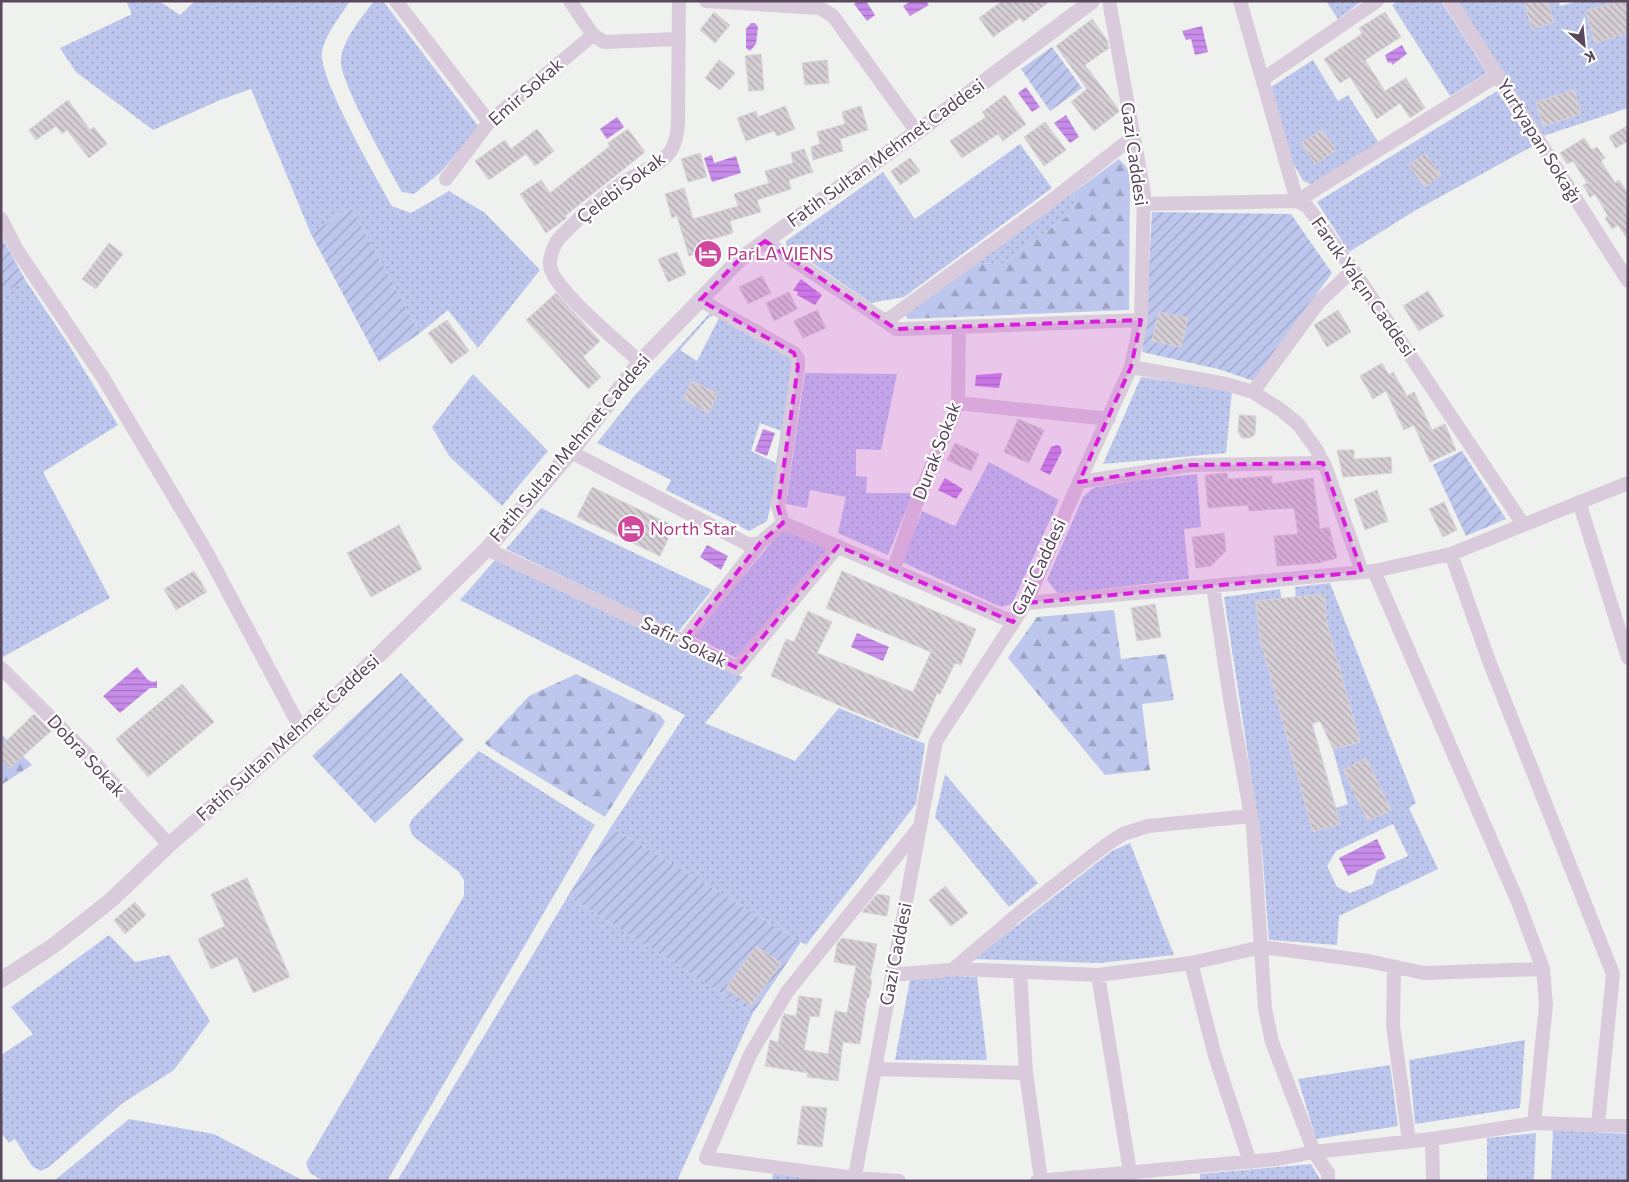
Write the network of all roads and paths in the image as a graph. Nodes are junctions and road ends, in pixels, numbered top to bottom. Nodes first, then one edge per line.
1 (396, 1) edge
2 (570, 1) edge
3 (679, 1) edge
4 (706, 1) edge
5 (1092, 1) edge
6 (1109, 1) edge
7 (1240, 1) edge
8 (1377, 1) edge
9 (1450, 1) edge
10 (592, 35) junction
11 (678, 39) junction
12 (1498, 75) junction
13 (1263, 79) junction
14 (489, 122) junction
15 (917, 132) junction
16 (1133, 137) junction
17 (446, 179) dead end
18 (1297, 202) junction
19 (1144, 204) junction
20 (1, 219) edge
21 (765, 240) junction
22 (1353, 270) junction
23 (1628, 281) edge
24 (700, 300) junction
25 (882, 319) junction
26 (1141, 320) junction
27 (959, 327) junction
28 (640, 362) junction
29 (1131, 367) junction
30 (1253, 392) junction
31 (958, 403) junction
32 (1109, 419) junction
33 (571, 452) junction
34 (1323, 463) junction
35 (1078, 482) junction
36 (1628, 483) edge
37 (1579, 502) junction
38 (783, 523) junction
39 (1523, 524) junction
40 (760, 543) junction
41 (838, 546) junction
42 (487, 548) junction
43 (1451, 554) junction
44 (893, 571) junction
45 (1368, 572) junction
46 (1213, 586) junction
47 (1026, 603) junction
48 (1013, 622) junction
49 (683, 641) junction
50 (1628, 658) edge
51 (1, 668) edge
52 (302, 728) junction
53 (1251, 816) junction
54 (920, 826) junction
55 (168, 846) junction
56 (1262, 947) junction
57 (1190, 964) junction
58 (1394, 967) junction
59 (1543, 969) junction
60 (952, 970) junction
61 (1020, 972) junction
62 (892, 975) junction
63 (1098, 975) junction
64 (1, 980) edge
65 (874, 1070) junction
66 (1026, 1073) junction
67 (1534, 1123) junction
68 (1598, 1124) junction
69 (1628, 1126) edge
70 (1432, 1139) junction
71 (1409, 1141) junction
72 (1314, 1152) junction
73 (1250, 1162) junction
74 (1130, 1172) junction
75 (1190, 1174) edge
76 (855, 1179) edge
77 (1041, 1180) edge
78 (898, 1181) edge
79 (1037, 1181) edge
80 (1328, 1181) edge
81 (1433, 1181) edge

1 - 14 street
2 - 10 street
3 - 11 street, Çelebi Sokak
4 - 15 street
5 - 15 street, Fatih Sultan Mehmet Caddesi
6 - 16 street, Gazi Caddesi
7 - 13 street, Faruk Yalçın Caddesi
8 - 13 street
9 - 12 street, Yurtyapan Sokağı
10 - 11 street
10 - 14 street, Emir Sokak
11 - 28 street, Çelebi Sokak
12 - 18 street
12 - 23 street, Yurtyapan Sokağı
13 - 18 street, Faruk Yalçın Caddesi
14 - 17 street, Emir Sokak
15 - 21 street, Fatih Sultan Mehmet Caddesi
16 - 19 street, Gazi Caddesi
16 - 25 street
18 - 19 street
18 - 22 street, Faruk Yalçın Caddesi
19 - 26 street, Gazi Caddesi
20 - 52 street
21 - 24 street, Fatih Sultan Mehmet Caddesi
21 - 25 street
22 - 30 street
22 - 39 street, Faruk Yalçın Caddesi
24 - 28 street, Fatih Sultan Mehmet Caddesi
24 - 38 street
25 - 27 street
26 - 27 street
26 - 29 street, Gazi Caddesi
27 - 31 street, Durak Sokak
28 - 33 street, Fatih Sultan Mehmet Caddesi
29 - 30 street
29 - 32 street, Gazi Caddesi
30 - 34 street
31 - 32 street
31 - 44 street, Durak Sokak
32 - 35 street, Gazi Caddesi
33 - 40 street
33 - 42 street, Fatih Sultan Mehmet Caddesi
34 - 35 street
34 - 45 street
35 - 47 street, Gazi Caddesi
36 - 37 street
37 - 39 street
37 - 50 street
38 - 40 street
38 - 41 street
39 - 43 street
40 - 49 street
41 - 44 street
41 - 49 street, Safir Sokak
42 - 49 street, Safir Sokak
42 - 52 street, Fatih Sultan Mehmet Caddesi
43 - 45 street
43 - 68 street
44 - 48 street
45 - 46 street
45 - 59 street
46 - 47 street
46 - 53 street
47 - 48 street, Gazi Caddesi
48 - 54 street, Gazi Caddesi
51 - 55 street, Dobra Sokak
52 - 55 street, Fatih Sultan Mehmet Caddesi
53 - 56 street
53 - 60 street
54 - 62 street, Gazi Caddesi
54 - 76 street
55 - 64 street, Fatih Sultan Mehmet Caddesi
56 - 57 street
56 - 58 street
56 - 72 street
57 - 63 street
57 - 73 street
58 - 59 street
58 - 71 street
59 - 67 street
60 - 61 street
60 - 62 street
61 - 63 street
61 - 66 street
62 - 65 street, Gazi Caddesi
63 - 74 street
65 - 66 street
65 - 76 street, Gazi Caddesi
66 - 77 street
67 - 68 street
67 - 70 street
68 - 69 street
70 - 71 street
70 - 81 street
71 - 72 street
72 - 73 street
72 - 80 street
73 - 75 street
74 - 75 street
74 - 77 street
76 - 78 street
77 - 79 street

